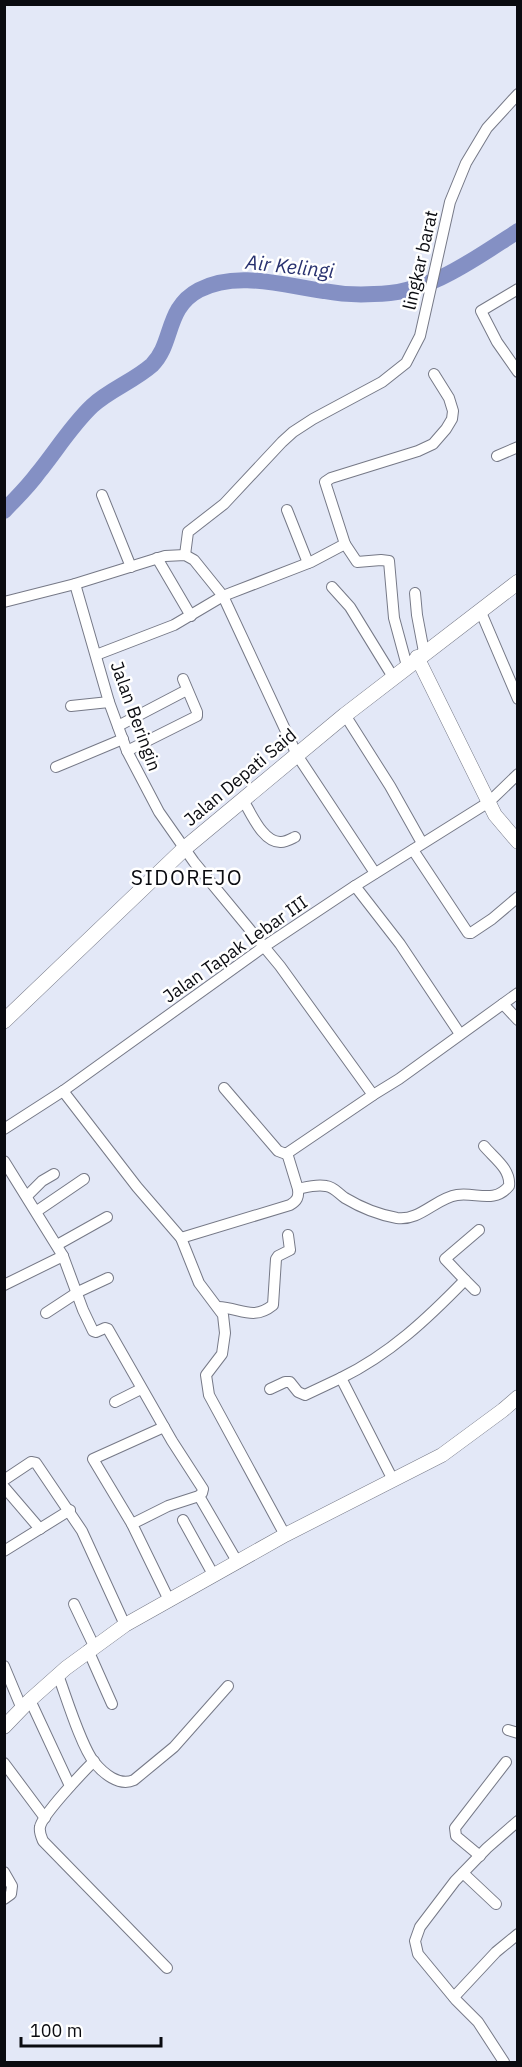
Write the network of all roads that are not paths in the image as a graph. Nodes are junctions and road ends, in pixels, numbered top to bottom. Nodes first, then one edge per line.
1 (518, 94) edge
2 (518, 289) edge
3 (518, 372) edge
4 (434, 374) dead end
5 (518, 447) edge
6 (497, 456) dead end
7 (102, 495) dead end
8 (287, 510) dead end
9 (345, 544) junction
10 (186, 555) junction
11 (158, 558) junction
12 (308, 563) junction
13 (130, 567) junction
14 (518, 582) edge
15 (75, 584) junction
16 (332, 587) dead end
17 (415, 593) dead end
18 (223, 596) junction
19 (4, 602) edge
20 (480, 610) junction
21 (191, 616) junction
22 (96, 655) junction
23 (416, 658) junction
24 (393, 677) junction
25 (183, 679) dead end
26 (183, 692) dead end
27 (518, 699) edge
28 (109, 702) junction
29 (71, 706) dead end
30 (345, 715) junction
31 (118, 726) junction
32 (123, 739) junction
33 (127, 751) junction
34 (297, 755) junction
35 (56, 767) dead end
36 (518, 774) edge
37 (243, 800) junction
38 (489, 802) junction
39 (295, 837) dead end
40 (518, 842) edge
41 (418, 847) junction
42 (185, 849) junction
43 (375, 873) junction
44 (355, 885) junction
45 (518, 897) edge
46 (264, 947) junction
47 (518, 993) edge
48 (502, 1004) junction
49 (518, 1020) edge
50 (4, 1021) edge
51 (460, 1034) junction
52 (224, 1088) dead end
53 (63, 1091) junction
54 (373, 1095) junction
55 (4, 1129) edge
56 (484, 1146) dead end
57 (287, 1153) junction
58 (4, 1161) edge
59 (54, 1174) dead end
60 (84, 1179) dead end
61 (298, 1189) junction
62 (27, 1196) junction
63 (37, 1211) junction
64 (107, 1217) dead end
65 (479, 1230) dead end
66 (288, 1235) dead end
67 (182, 1238) junction
68 (57, 1245) junction
69 (63, 1256) junction
70 (108, 1278) dead end
71 (465, 1280) junction
72 (4, 1286) edge
73 (475, 1290) dead end
74 (78, 1292) junction
75 (218, 1307) junction
76 (46, 1313) dead end
77 (341, 1377) junction
78 (141, 1389) junction
79 (270, 1389) dead end
80 (518, 1397) edge
81 (114, 1402) dead end
82 (164, 1427) junction
83 (4, 1480) edge
84 (393, 1480) junction
85 (4, 1487) edge
86 (199, 1496) junction
87 (70, 1510) junction
88 (183, 1520) dead end
89 (132, 1524) junction
90 (40, 1529) junction
91 (285, 1535) junction
92 (4, 1551) edge
93 (238, 1563) junction
94 (214, 1576) junction
95 (169, 1600) junction
96 (74, 1604) dead end
97 (125, 1625) junction
98 (91, 1648) junction
99 (4, 1666) edge
100 (58, 1675) junction
101 (228, 1686) dead end
102 (112, 1704) dead end
103 (26, 1705) junction
104 (4, 1727) edge
105 (94, 1761) junction
106 (506, 1762) dead end
107 (4, 1763) edge
108 (70, 1786) junction
109 (45, 1818) junction
110 (518, 1821) edge
111 (480, 1856) junction
112 (4, 1872) edge
113 (464, 1873) junction
114 (4, 1899) edge
115 (496, 1904) dead end
116 (518, 1934) edge
117 (167, 1968) dead end
118 (454, 1997) junction
119 (504, 2062) edge

1 - 10 street, lingkar barat
2 - 3 street
4 - 9 street
5 - 6 street
7 - 13 street
8 - 12 street
9 - 12 street
9 - 23 street
10 - 11 street
10 - 18 street
11 - 13 street
11 - 21 street
12 - 18 street
13 - 15 street
14 - 20 main road, Jalan Depati Said
15 - 19 street
15 - 22 street, Jalan Beringin
16 - 24 street
17 - 23 street
18 - 21 street
18 - 34 street
20 - 23 main road, Jalan Depati Said
20 - 27 street
21 - 22 street
22 - 28 street, Jalan Beringin
23 - 24 main road, Jalan Depati Said
23 - 38 street
24 - 30 main road, Jalan Depati Said
25 - 33 street
26 - 31 street
28 - 29 street
28 - 31 street, Jalan Beringin
30 - 34 main road, Jalan Depati Said
30 - 41 street
31 - 32 street, Jalan Beringin
32 - 33 street, Jalan Beringin
32 - 35 street
33 - 42 street, Jalan Beringin
34 - 37 main road, Jalan Depati Said
34 - 43 street
36 - 38 street, Jalan Tapak Lebar III
37 - 39 street
37 - 42 main road, Jalan Depati Said
38 - 40 street
38 - 41 street, Jalan Tapak Lebar III
41 - 43 street, Jalan Tapak Lebar III
41 - 45 street
42 - 46 street, Jalan Beringin
42 - 50 main road, Jalan Depati Said
43 - 44 street, Jalan Tapak Lebar III
44 - 46 street, Jalan Tapak Lebar III
44 - 51 street
46 - 53 street, Jalan Tapak Lebar III
46 - 54 street, Jalan Beringin
47 - 48 street
48 - 49 street
48 - 51 street
51 - 54 street
52 - 57 street
53 - 55 street, Jalan Tapak Lebar III
53 - 67 street
54 - 57 street
56 - 61 street
57 - 61 street
58 - 62 street
59 - 62 street
60 - 63 street
61 - 67 street
62 - 63 street
63 - 68 street
64 - 68 street
65 - 71 street
66 - 75 street
67 - 75 street
68 - 69 street
69 - 72 street
69 - 74 street
70 - 74 street
71 - 73 street
71 - 77 street
74 - 76 street
74 - 78 street
75 - 91 street
77 - 79 street
77 - 84 street
78 - 81 street
78 - 82 street
80 - 84 street
82 - 86 street
82 - 89 street
83 - 87 street
84 - 91 street
85 - 90 street
86 - 89 street
86 - 93 street
87 - 90 street
87 - 97 street
88 - 94 street
89 - 95 street
90 - 92 street
91 - 93 street
93 - 94 street
94 - 95 street
95 - 97 street
96 - 98 street
97 - 98 street
98 - 100 street
98 - 102 street
99 - 103 street
100 - 103 street
100 - 105 street
101 - 105 street
103 - 104 street
103 - 108 street
105 - 108 street
106 - 111 street
107 - 109 street
108 - 109 street
109 - 117 street
110 - 111 street
111 - 113 street
112 - 114 street
113 - 115 street
113 - 118 street
116 - 118 street
118 - 119 street

